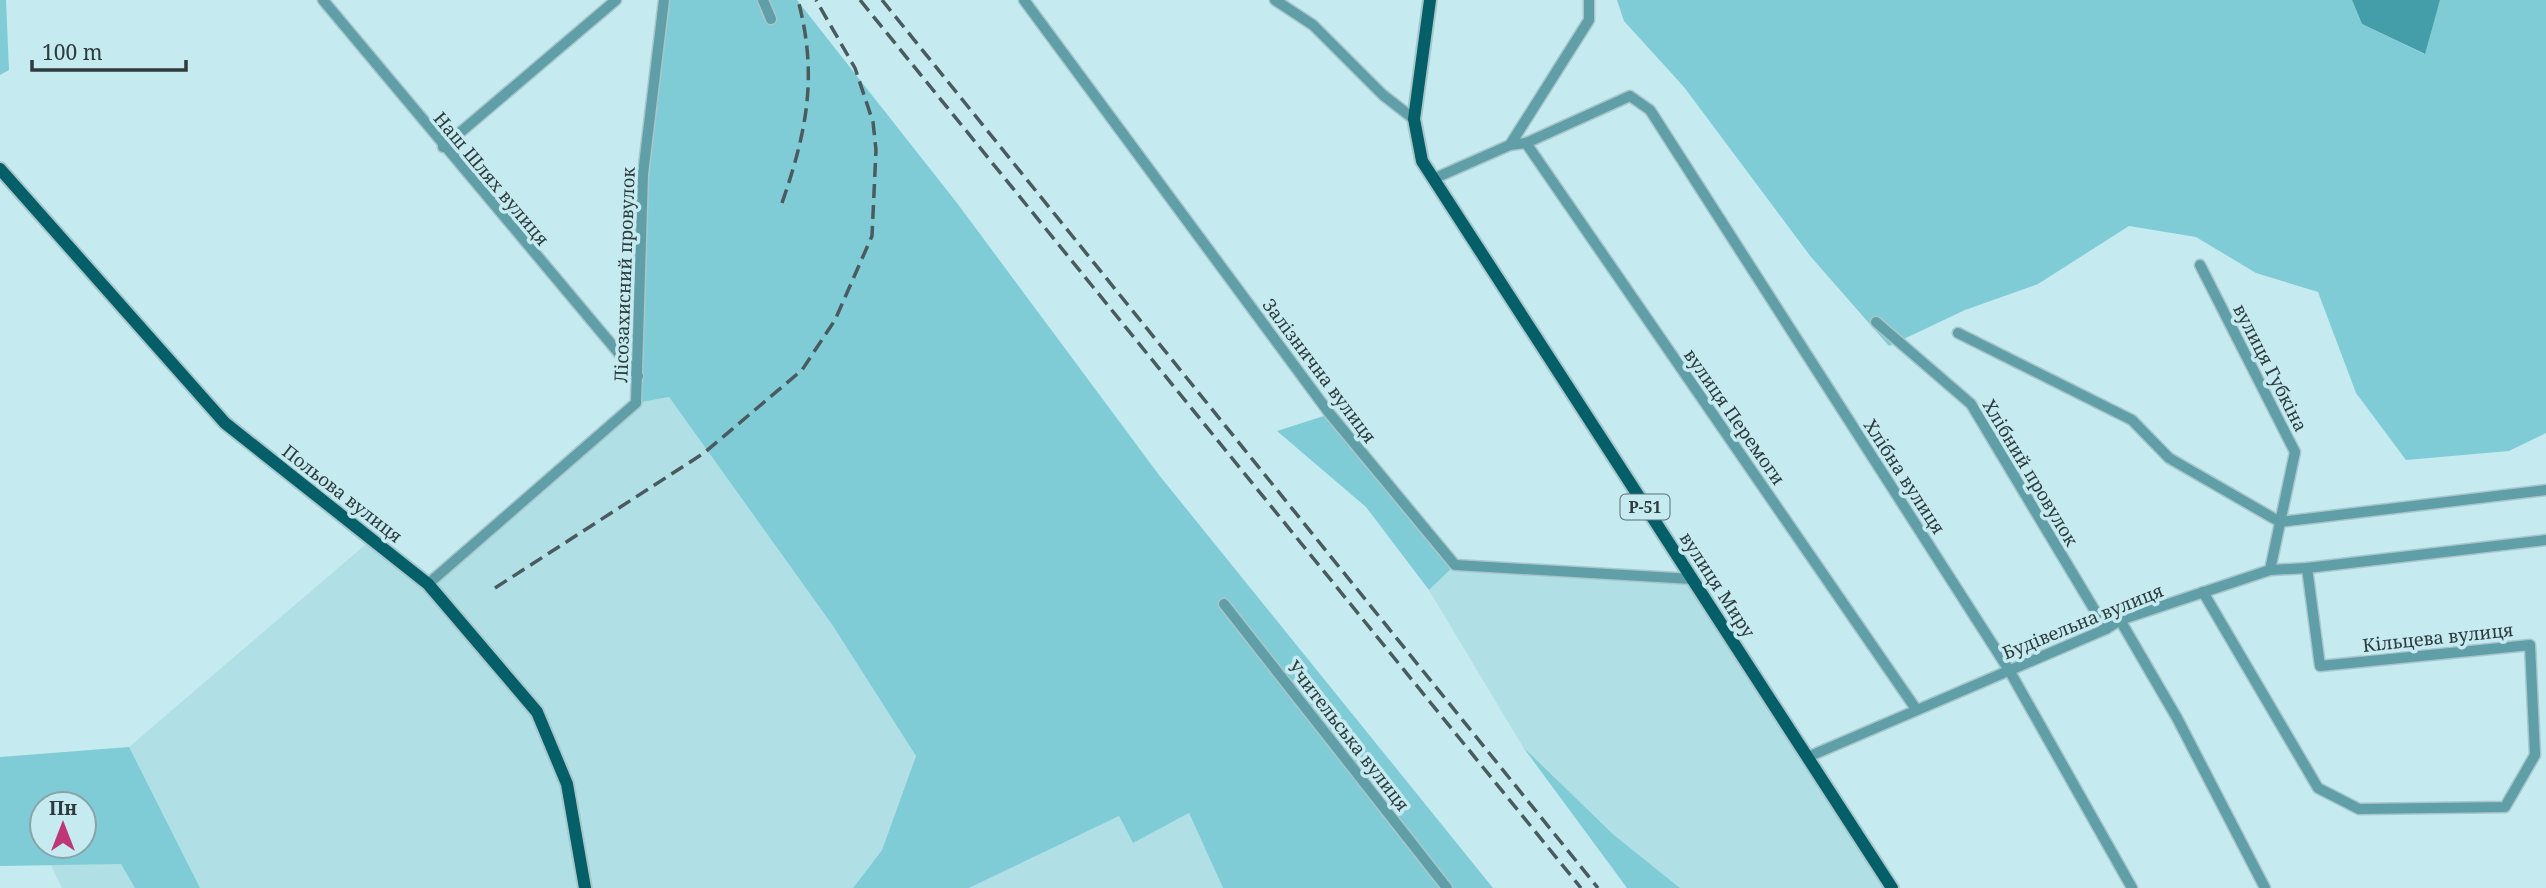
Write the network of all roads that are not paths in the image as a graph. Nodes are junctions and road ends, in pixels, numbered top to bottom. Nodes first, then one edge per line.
1 (323, 0) edge
2 (616, 0) edge
3 (664, 0) edge
4 (763, 0) edge
5 (1024, 0) edge
6 (1275, 0) edge
7 (1430, 0) edge
8 (1589, 0) edge
9 (771, 19) dead end
10 (1414, 119) junction
11 (1526, 143) junction
12 (1510, 145) junction
13 (443, 147) junction
14 (0, 169) edge
15 (1433, 179) junction
16 (2200, 265) dead end
17 (1876, 322) dead end
18 (1958, 333) dead end
19 (638, 376) junction
20 (2546, 490) edge
21 (2280, 522) junction
22 (2546, 540) edge
23 (2307, 568) junction
24 (2270, 570) junction
25 (1692, 579) junction
26 (428, 584) junction
27 (2203, 592) junction
28 (1224, 604) dead end
29 (2120, 620) junction
30 (2106, 629) junction
31 (2009, 670) junction
32 (1916, 709) junction
33 (1810, 756) junction
34 (585, 888) edge
35 (1447, 888) edge
36 (1892, 888) edge
37 (2132, 888) edge
38 (2265, 888) edge

1 - 13 street, Наш Шлях вулиця
2 - 13 street
3 - 19 street, Лісозахисний провулок
4 - 9 street
5 - 25 street, Залізнична вулиця
6 - 10 street
7 - 10 main road, Р-51
8 - 12 street
10 - 15 main road, вулиця Миру / Р-51
11 - 12 street
11 - 31 street, Хлібна вулиця
11 - 32 street, вулиця Перемоги
12 - 15 street
13 - 19 street, Наш Шлях вулиця
14 - 26 main road, Польова вулиця
15 - 25 main road, вулиця Миру / Р-51
16 - 21 street, вулиця Губкіна
17 - 30 street, Хлібний провулок
18 - 21 street
19 - 26 street, Лісозахисний провулок
20 - 21 street
21 - 24 street, вулиця Губкіна
22 - 23 street, Будівельна вулиця
23 - 24 street, Будівельна вулиця
23 - 27 street, Кільцева вулиця
24 - 27 street, Будівельна вулиця
25 - 33 main road, вулиця Миру / Р-51
26 - 34 main road, Польова вулиця
27 - 29 street, Будівельна вулиця
28 - 35 street, Учительська вулиця
29 - 30 street, Будівельна вулиця
29 - 38 street
30 - 31 street, Будівельна вулиця
31 - 32 street, Будівельна вулиця
31 - 37 street, Хлібна вулиця
32 - 33 street, Будівельна вулиця
33 - 36 main road, вулиця Миру / Р-51

